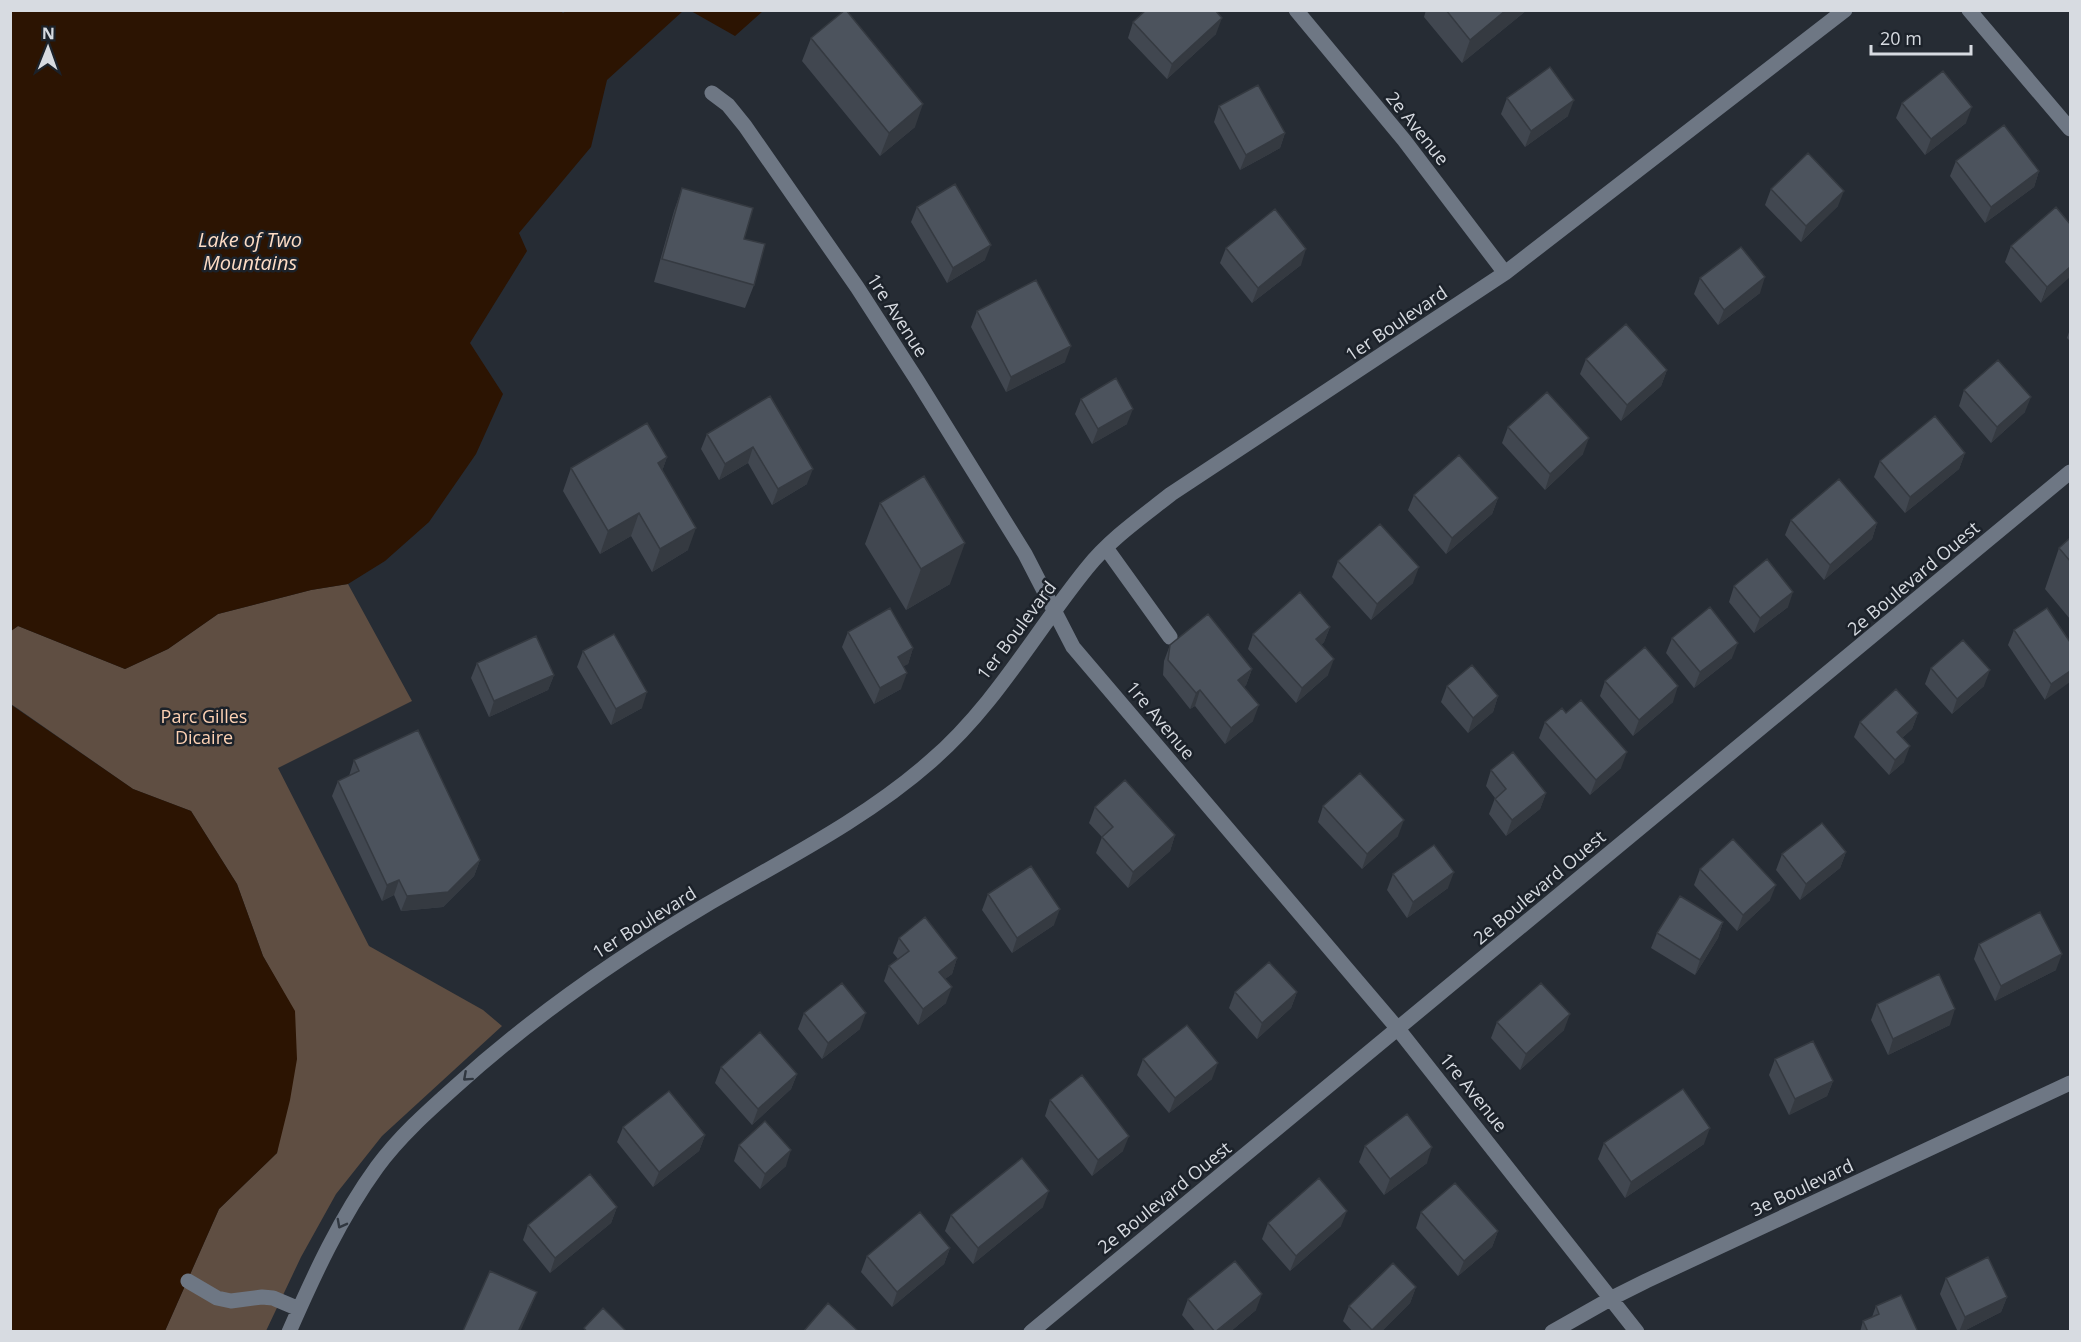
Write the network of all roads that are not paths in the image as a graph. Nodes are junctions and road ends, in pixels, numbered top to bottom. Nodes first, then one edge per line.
1 (1296, 10) edge
2 (1845, 10) edge
3 (1969, 10) edge
4 (712, 93) dead end
5 (2070, 129) edge
6 (1504, 273) junction
7 (2070, 472) edge
8 (1106, 548) junction
9 (1055, 611) junction
10 (1170, 637) dead end
11 (1398, 1029) junction
12 (2070, 1083) edge
13 (188, 1281) dead end
14 (1612, 1298) junction
15 (299, 1309) junction
16 (289, 1332) edge
17 (1031, 1332) edge
18 (1552, 1332) edge
19 (1637, 1332) edge

1 - 6 street, 2e Avenue
2 - 6 street, 1er Boulevard
3 - 5 street
4 - 9 street, 1re Avenue
6 - 8 street, 1er Boulevard
7 - 11 street, 2e Boulevard Ouest
8 - 9 street, 1er Boulevard
8 - 10 street
9 - 11 street, 1re Avenue
9 -> 15 street, 1er Boulevard
11 - 14 street, 1re Avenue
11 - 17 street, 2e Boulevard Ouest
12 - 14 street, 3e Boulevard
13 - 15 street
14 - 18 street, 3e Boulevard
14 - 19 street, 1re Avenue
15 - 16 street, 1er Boulevard

